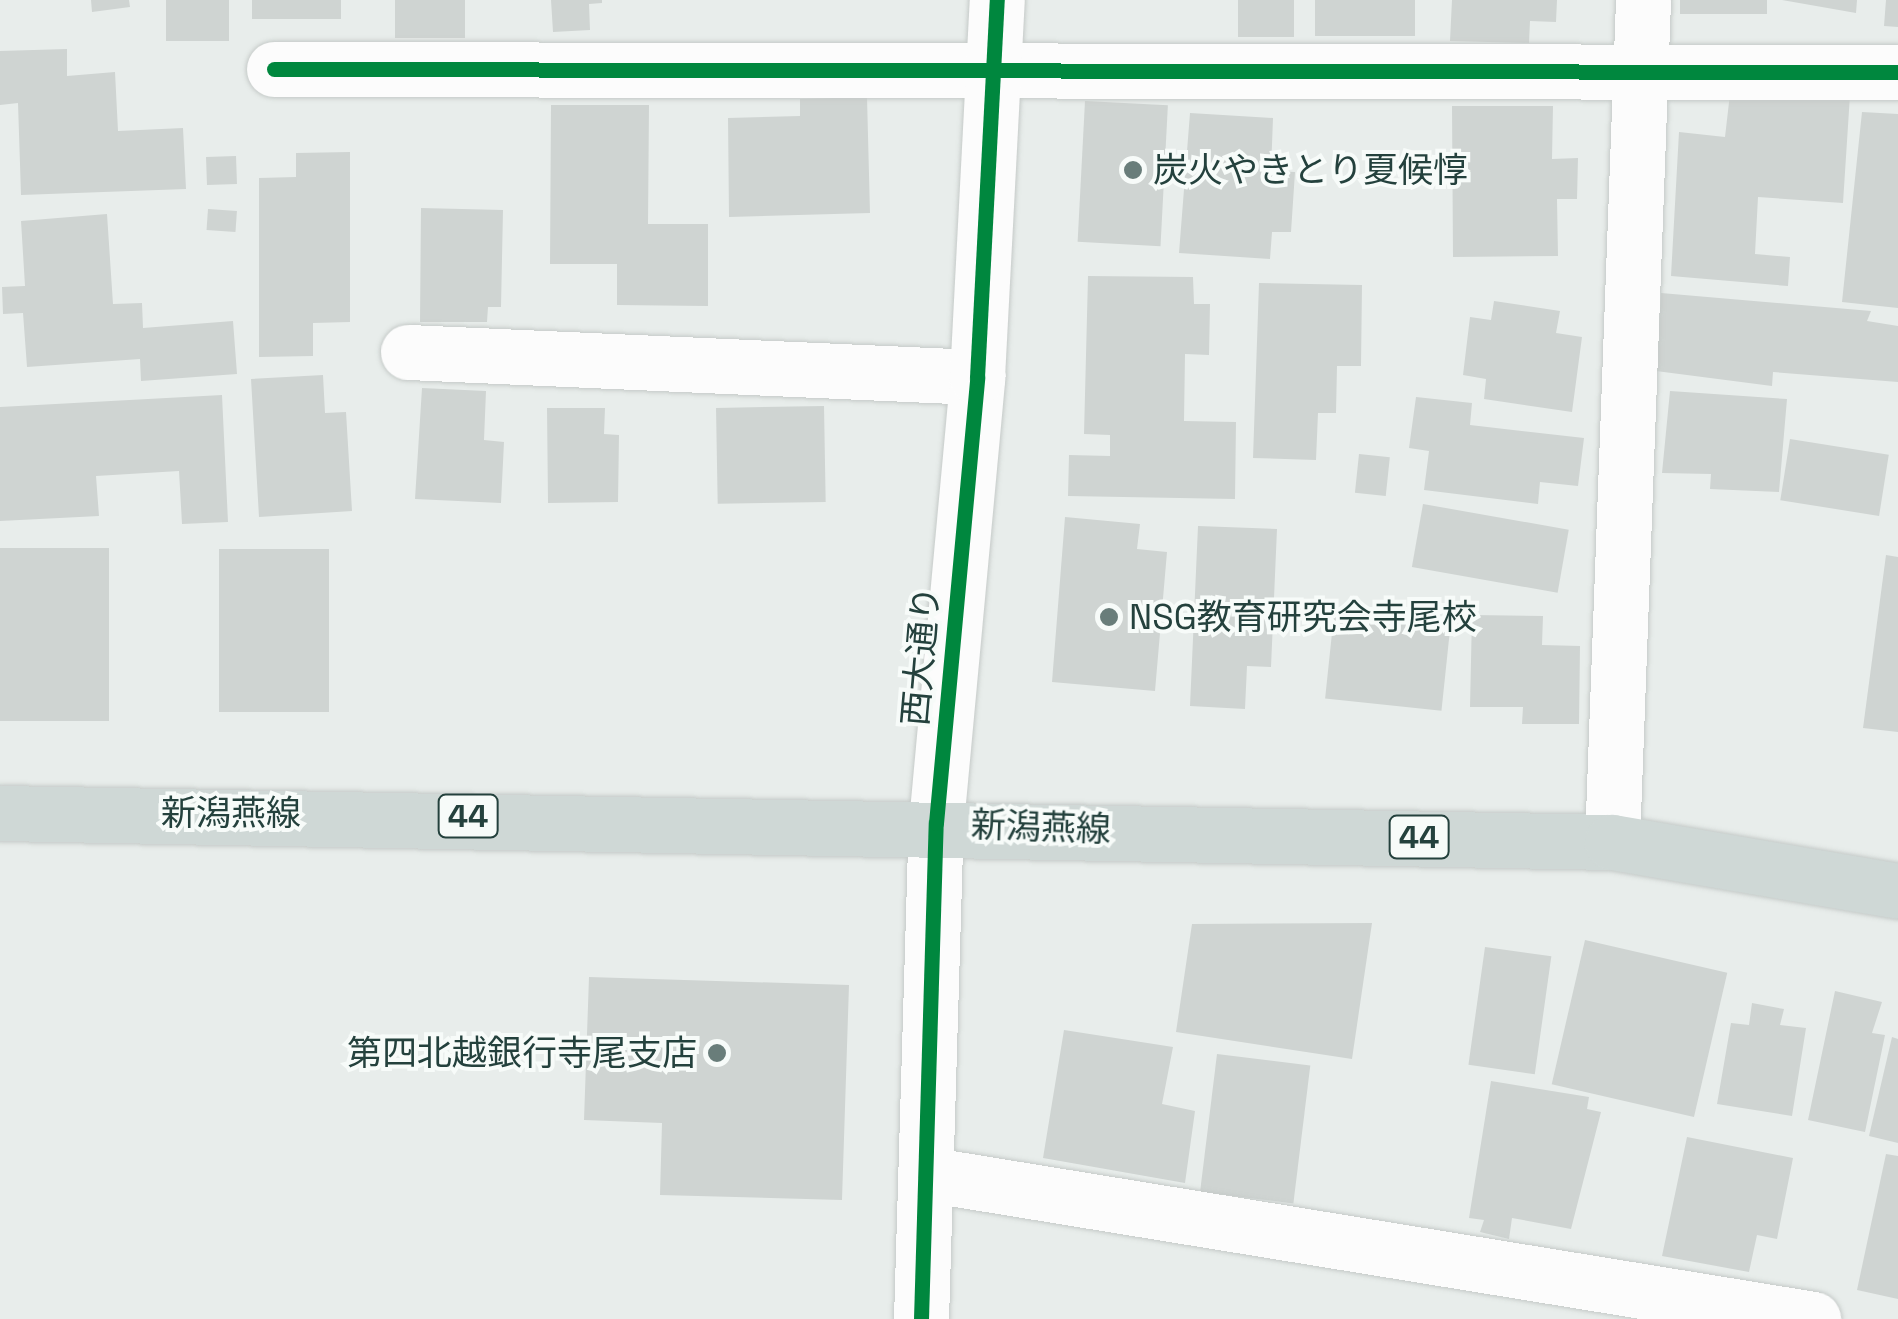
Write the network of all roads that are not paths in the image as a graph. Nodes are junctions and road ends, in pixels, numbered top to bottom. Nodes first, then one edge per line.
1 (997, 0) edge
2 (1643, 0) edge
3 (1638, 65) junction
4 (274, 70) dead end
5 (996, 70) junction
6 (1898, 72) edge
7 (408, 352) dead end
8 (977, 377) junction
9 (0, 813) edge
10 (936, 824) junction
11 (1612, 842) junction
12 (1898, 892) edge
13 (926, 1174) junction
14 (921, 1319) edge
15 (1813, 1319) edge

1 - 5 street, 西大通り
2 - 3 street
3 - 5 street
3 - 6 street
3 - 11 street
4 - 5 street
5 - 8 street, 西大通り
7 - 8 street
8 - 10 street, 西大通り
9 - 10 main road, 新潟燕線 / 44
10 - 11 main road, 新潟燕線 / 44
10 - 13 street, 西大通り
11 - 12 main road, 新潟燕線 / 44
13 - 14 street, 西大通り
13 - 15 street

